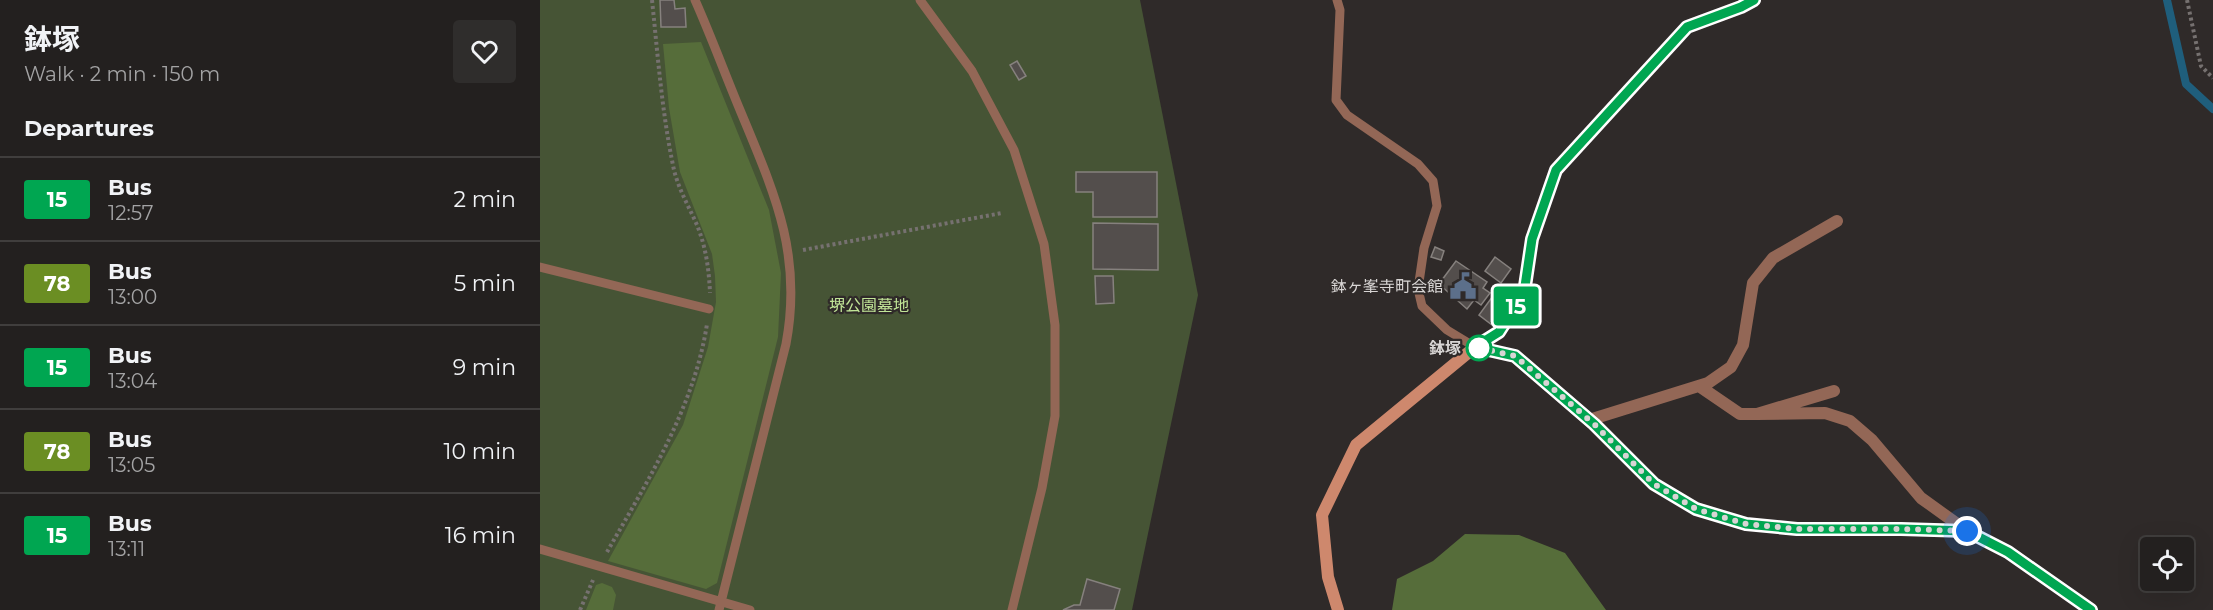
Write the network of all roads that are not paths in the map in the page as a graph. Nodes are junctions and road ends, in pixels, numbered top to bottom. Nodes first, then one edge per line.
1 (694, 0) edge
2 (920, 0) edge
3 (1337, 0) edge
4 (1754, 0) edge
5 (1741, 7) joint
6 (1837, 220) dead end
7 (540, 267) edge
8 (709, 309) dead end
9 (1475, 347) junction
10 (1699, 386) junction
11 (1834, 391) dead end
12 (1757, 414) junction
13 (1589, 420) junction
14 (1967, 531) junction
15 (540, 549) edge
16 (720, 606) edge
17 (750, 610) edge
18 (1012, 610) edge
19 (1338, 610) edge
20 (2091, 610) edge

1 - 16 lane
2 - 18 lane
3 - 9 lane
4 - 5 lane
5 - 9 street
6 - 10 street
7 - 8 lane
9 - 13 street
9 - 19 street
10 - 12 street
10 - 13 street
11 - 12 street
12 - 14 street
13 - 14 street
14 - 20 street
15 - 16 lane
16 - 17 lane

